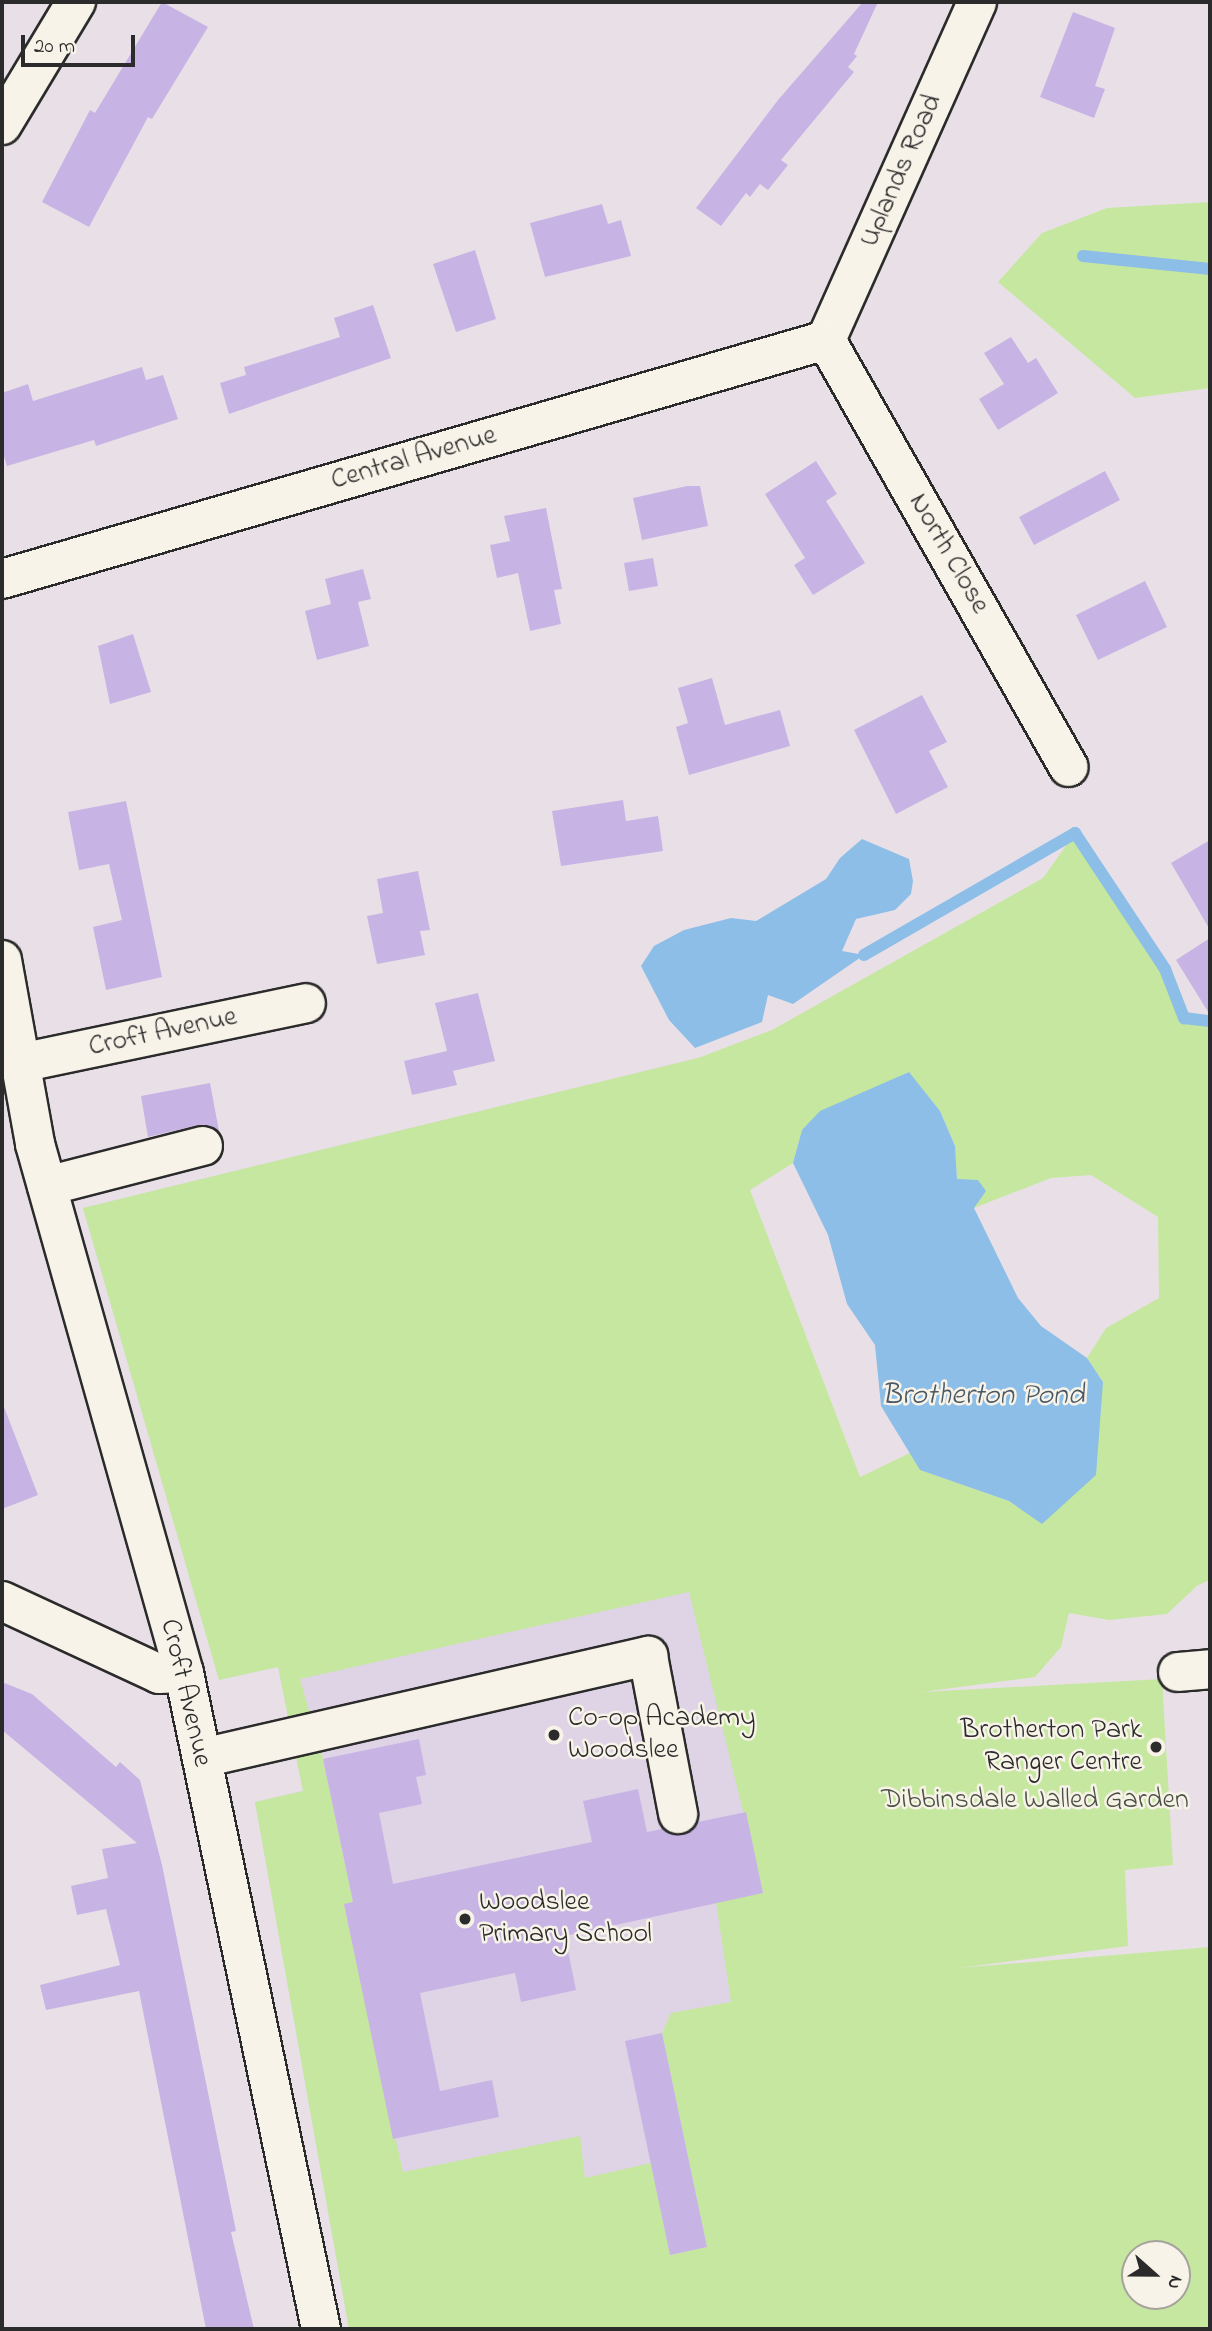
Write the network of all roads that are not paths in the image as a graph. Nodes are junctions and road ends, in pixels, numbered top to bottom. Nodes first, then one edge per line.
1 (76, 2) edge
2 (977, 2) edge
3 (3, 120) edge
4 (826, 340) junction
5 (2, 579) edge
6 (1069, 767) dead end
7 (2, 960) edge
8 (306, 1003) dead end
9 (20, 1063) junction
10 (2, 1124) edge
11 (35, 1144) junction
12 (203, 1146) dead end
13 (47, 1186) junction
14 (2, 1601) edge
15 (184, 1673) junction
16 (202, 1758) junction
17 (678, 1814) dead end
18 (321, 2329) edge

1 - 3 street
2 - 4 street, Uplands Road
4 - 5 street, Central Avenue
4 - 6 street, North Close
7 - 9 street, Croft Avenue
8 - 9 street, Croft Avenue
9 - 11 street, Croft Avenue
10 - 11 street
11 - 13 street, Croft Avenue
12 - 13 street
13 - 15 street, Croft Avenue
14 - 15 street
15 - 16 street, Croft Avenue
16 - 17 street
16 - 18 street, Croft Avenue

